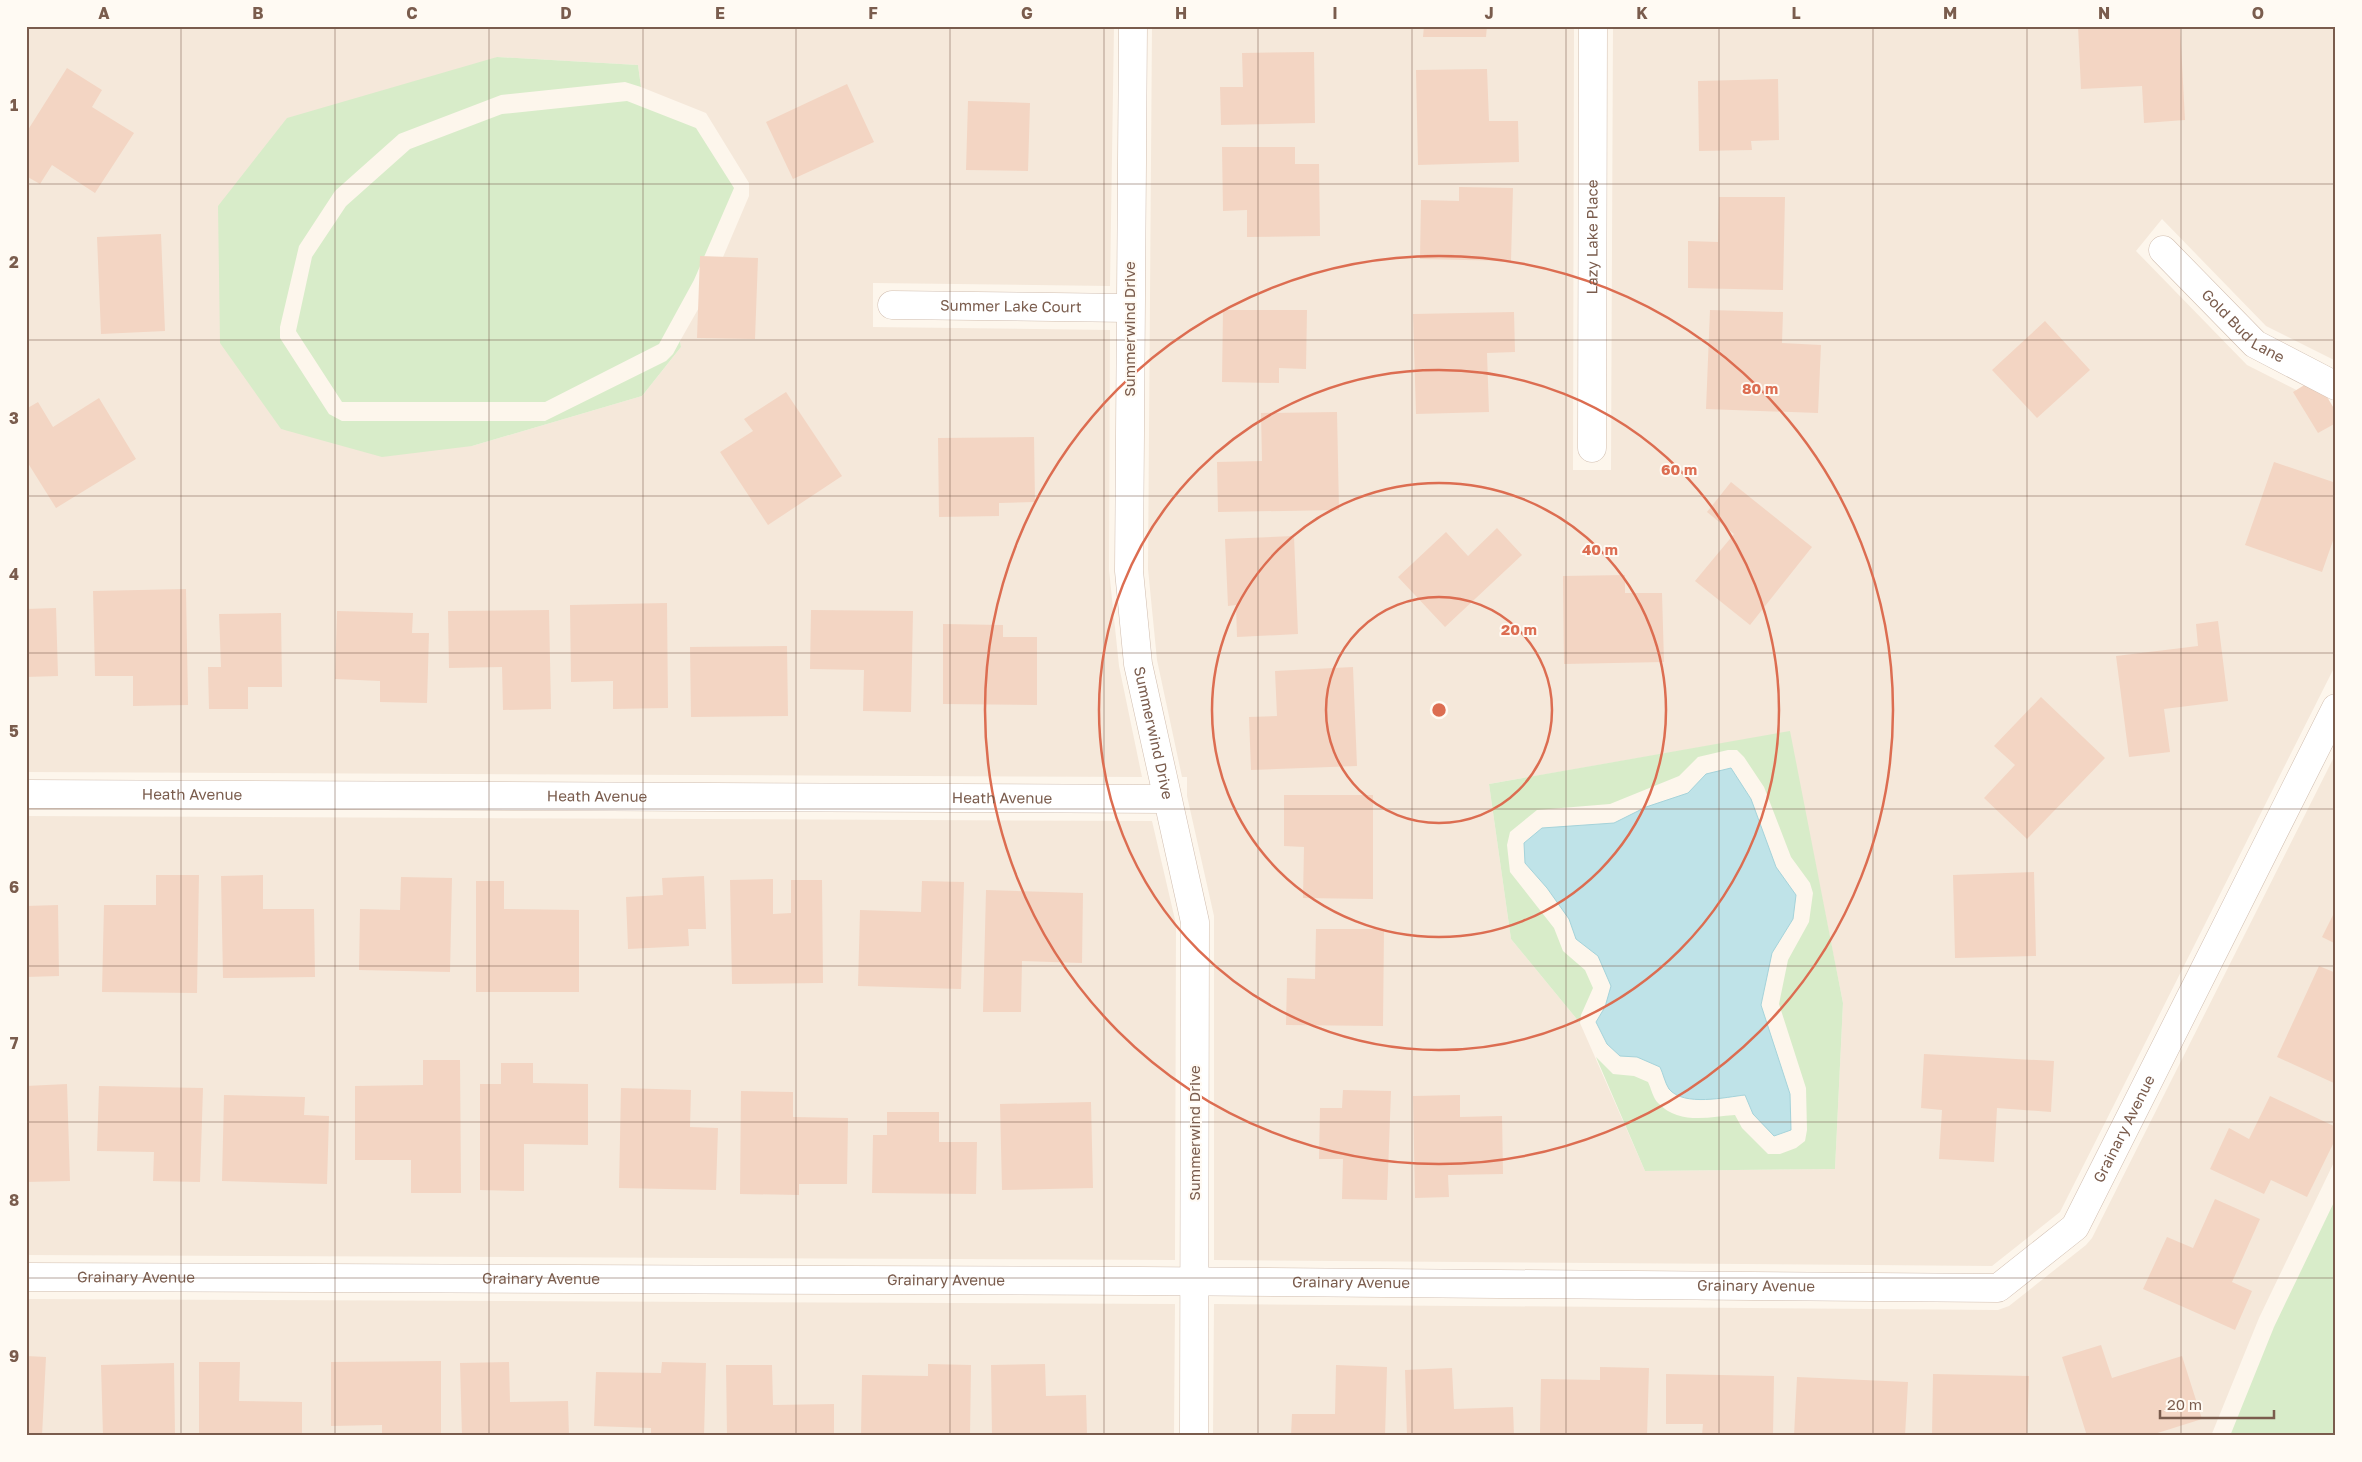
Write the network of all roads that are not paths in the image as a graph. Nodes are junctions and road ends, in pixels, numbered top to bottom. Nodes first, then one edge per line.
1 (1133, 26) edge
2 (1593, 26) edge
3 (2163, 250) dead end
4 (892, 306) dead end
5 (1129, 308) junction
6 (2336, 386) edge
7 (1592, 448) dead end
8 (2336, 708) edge
9 (26, 794) edge
10 (1167, 799) junction
11 (26, 1277) edge
12 (1194, 1282) junction
13 (1194, 1436) edge

1 - 5 street, Summerwind Drive
2 - 7 street, Lazy Lake Place
3 - 6 street, Gold Bud Lane
4 - 5 street, Summer Lake Court
5 - 10 street, Summerwind Drive
8 - 12 street, Grainary Avenue
9 - 10 street, Heath Avenue
10 - 12 street, Summerwind Drive
11 - 12 street, Grainary Avenue
12 - 13 street, Summerwind Drive

